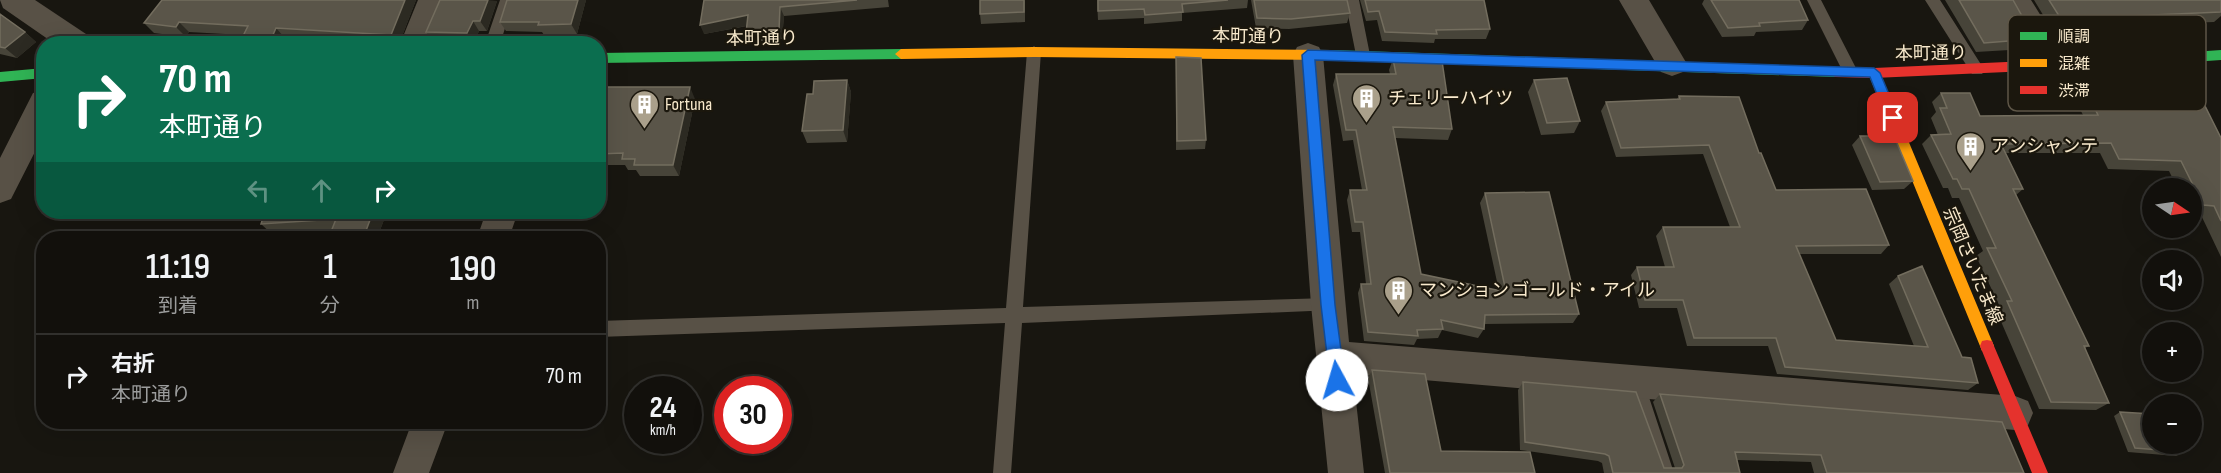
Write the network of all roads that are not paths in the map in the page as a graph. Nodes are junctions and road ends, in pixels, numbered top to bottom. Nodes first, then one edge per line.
1 (13, 0) edge
2 (433, 0) edge
3 (507, 0) edge
4 (1352, 0) edge
5 (1634, 0) edge
6 (1814, 0) edge
7 (1932, 0) edge
8 (2016, 0) edge
9 (2025, 15) edge
10 (66, 36) edge
11 (418, 36) edge
12 (495, 36) edge
13 (1034, 52) junction
14 (1308, 55) junction
15 (1363, 55) junction
16 (2221, 56) edge
17 (2206, 57) edge
18 (606, 58) edge
19 (1672, 64) junction
20 (2008, 68) edge
21 (1977, 70) junction
22 (1850, 72) junction
23 (1874, 73) junction
24 (36, 74) edge
25 (0, 77) edge
26 (36, 118) edge
27 (0, 190) edge
28 (1328, 305) junction
29 (1012, 315) junction
30 (606, 329) edge
31 (1335, 357) junction
32 (1635, 382) junction
33 (2015, 413) junction
34 (427, 429) edge
35 (411, 473) edge
36 (1002, 473) edge
37 (1346, 473) edge
38 (1665, 473) edge
39 (2040, 473) edge

1 - 10 street
2 - 11 street
3 - 12 lane
4 - 15 lane
5 - 19 street
6 - 22 lane
7 - 21 lane
8 - 9 street
13 - 14 main road, 本町通り
13 - 18 main road, 本町通り
13 - 29 lane
14 - 15 main road, 本町通り
14 - 28 street
15 - 19 main road, 本町通り
16 - 17 main road, 本町通り
19 - 22 main road, 本町通り
20 - 21 main road, 本町通り
21 - 23 main road, 本町通り
22 - 23 main road, 本町通り
23 - 33 main road, 宗岡さいたま線
24 - 25 main road
26 - 27 street
28 - 29 lane
28 - 31 street
29 - 30 lane
29 - 36 lane
31 - 32 street
31 - 37 street
32 - 33 street
32 - 38 lane
33 - 39 main road, 宗岡さいたま線
34 - 35 street

